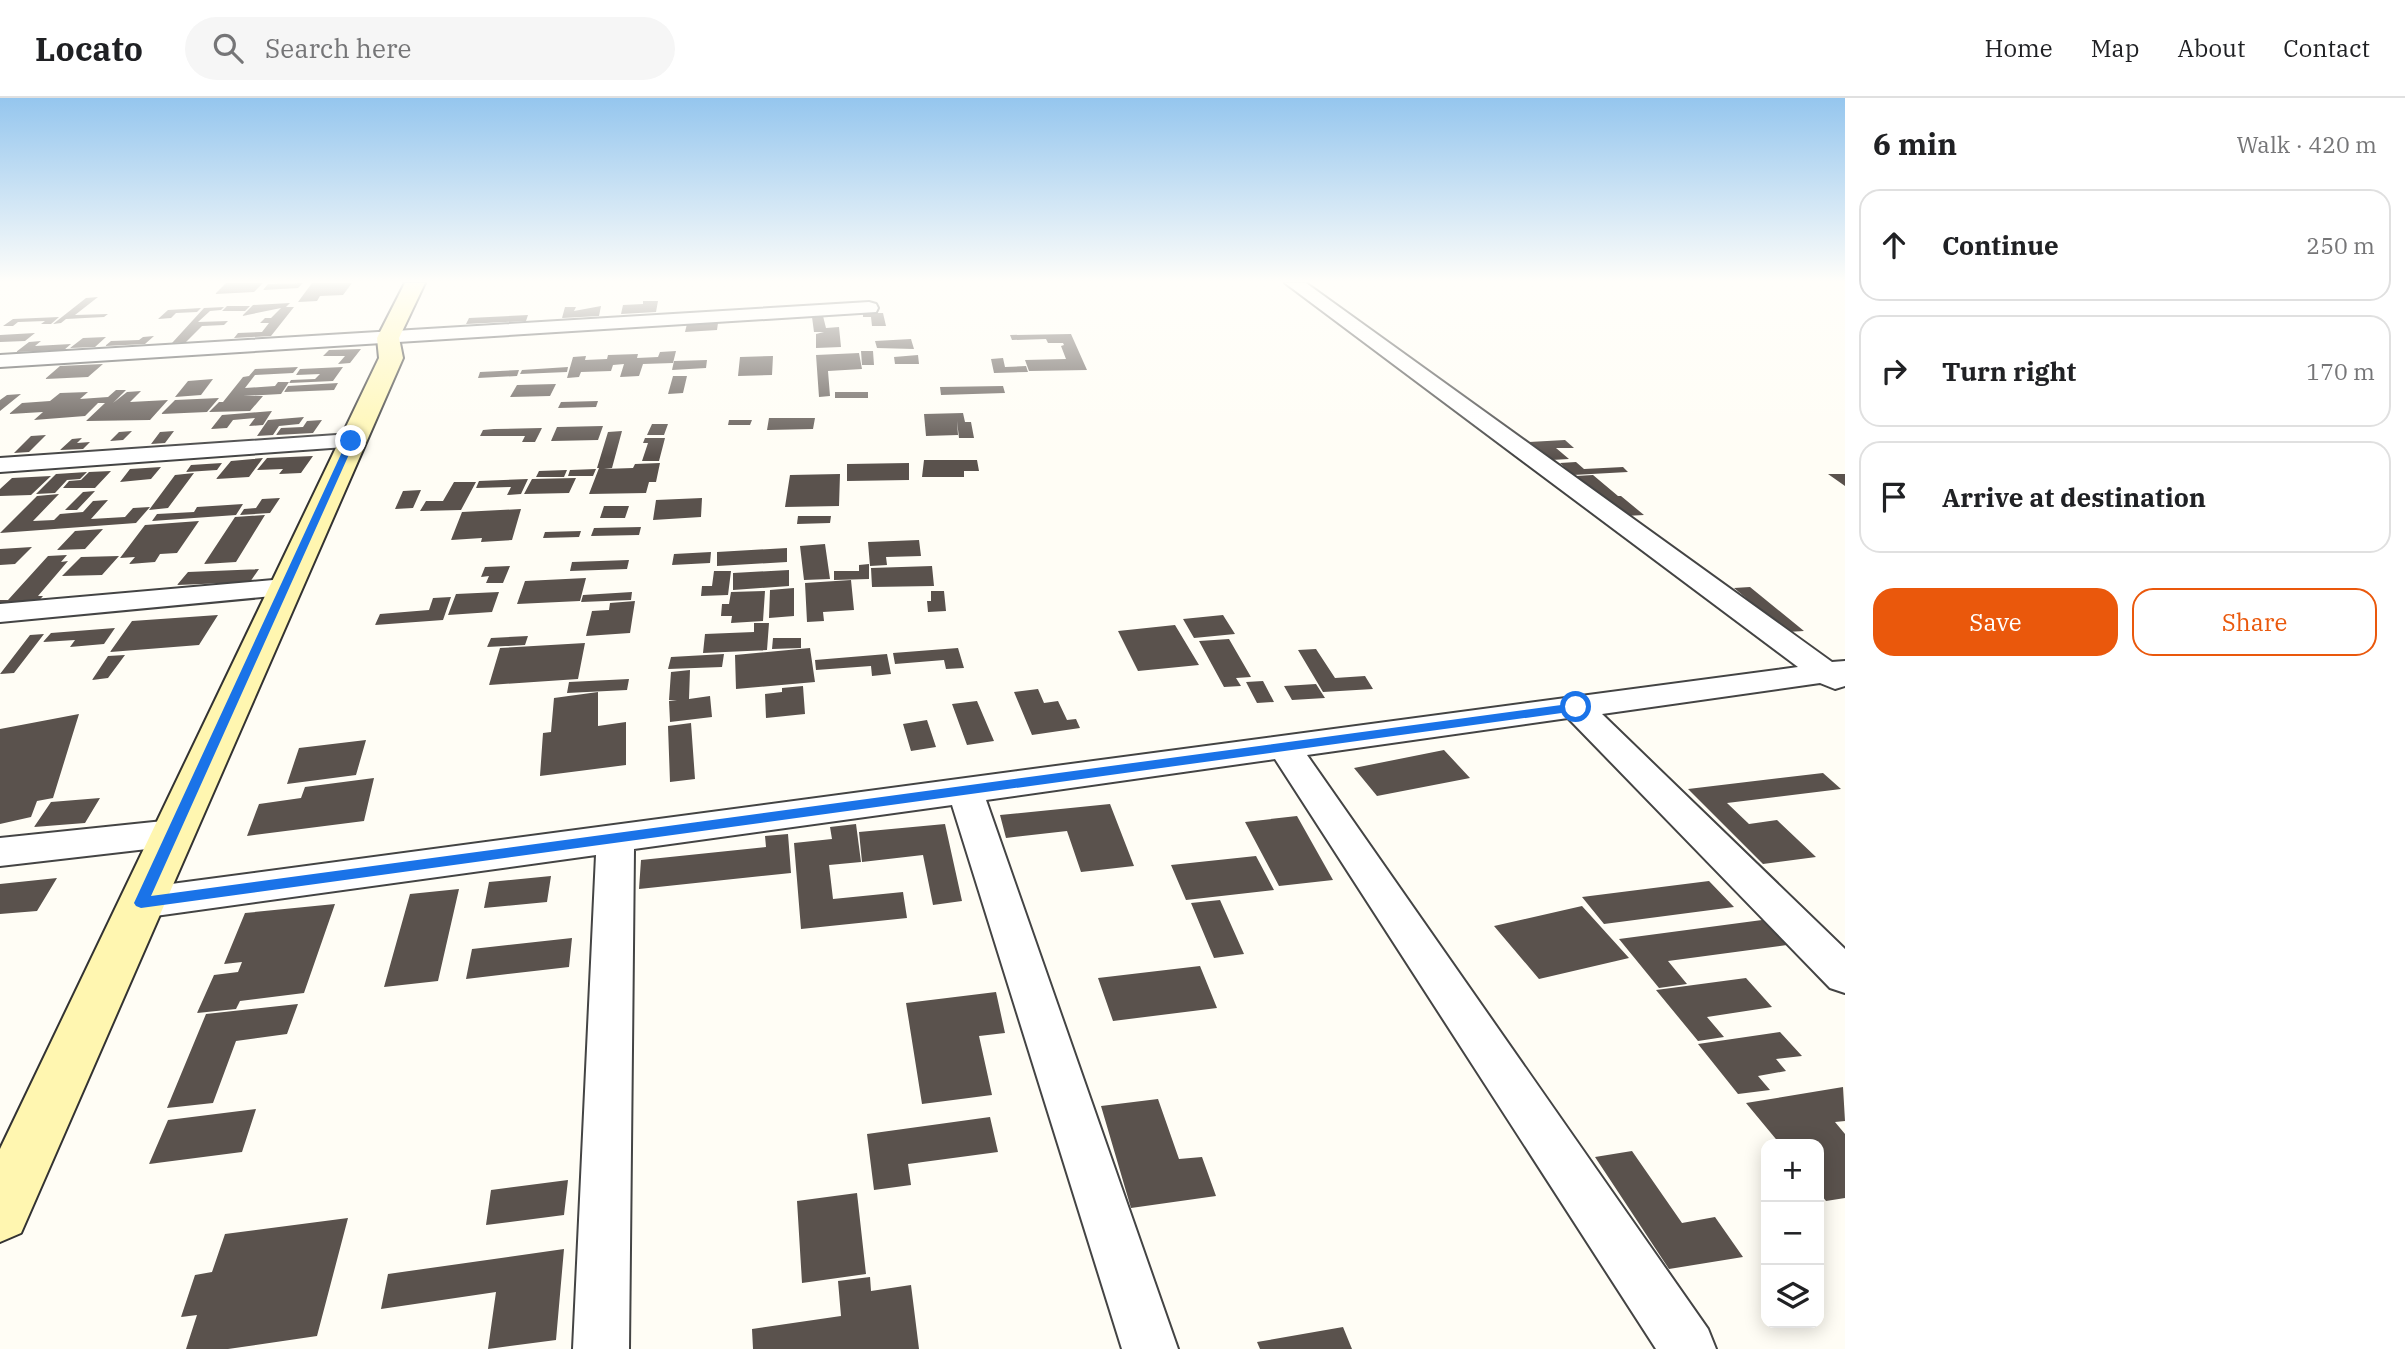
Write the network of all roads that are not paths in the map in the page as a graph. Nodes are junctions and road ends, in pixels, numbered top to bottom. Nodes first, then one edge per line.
1 (331, 341) edge
2 (389, 341) edge
3 (1375, 341) edge
4 (0, 361) edge
5 (351, 441) junction
6 (0, 465) edge
7 (284, 588) junction
8 (0, 612) edge
9 (1839, 676) edge
10 (1576, 707) junction
11 (1284, 747) junction
12 (965, 790) junction
13 (173, 833) junction
14 (615, 838) junction
15 (0, 852) edge
16 (141, 903) junction
17 (1845, 976) edge
18 (0, 1213) edge
19 (601, 1349) edge
20 (1150, 1349) edge
21 (1688, 1349) edge

1 - 4 street
2 - 5 street
3 - 9 street
5 - 6 street
5 - 7 street
7 - 8 street
7 - 13 street
9 - 10 street
10 - 11 street
10 - 17 street
11 - 12 street
11 - 21 street
12 - 14 street
12 - 20 street
13 - 15 street
13 - 16 street
14 - 16 street
14 - 19 street
16 - 18 street

